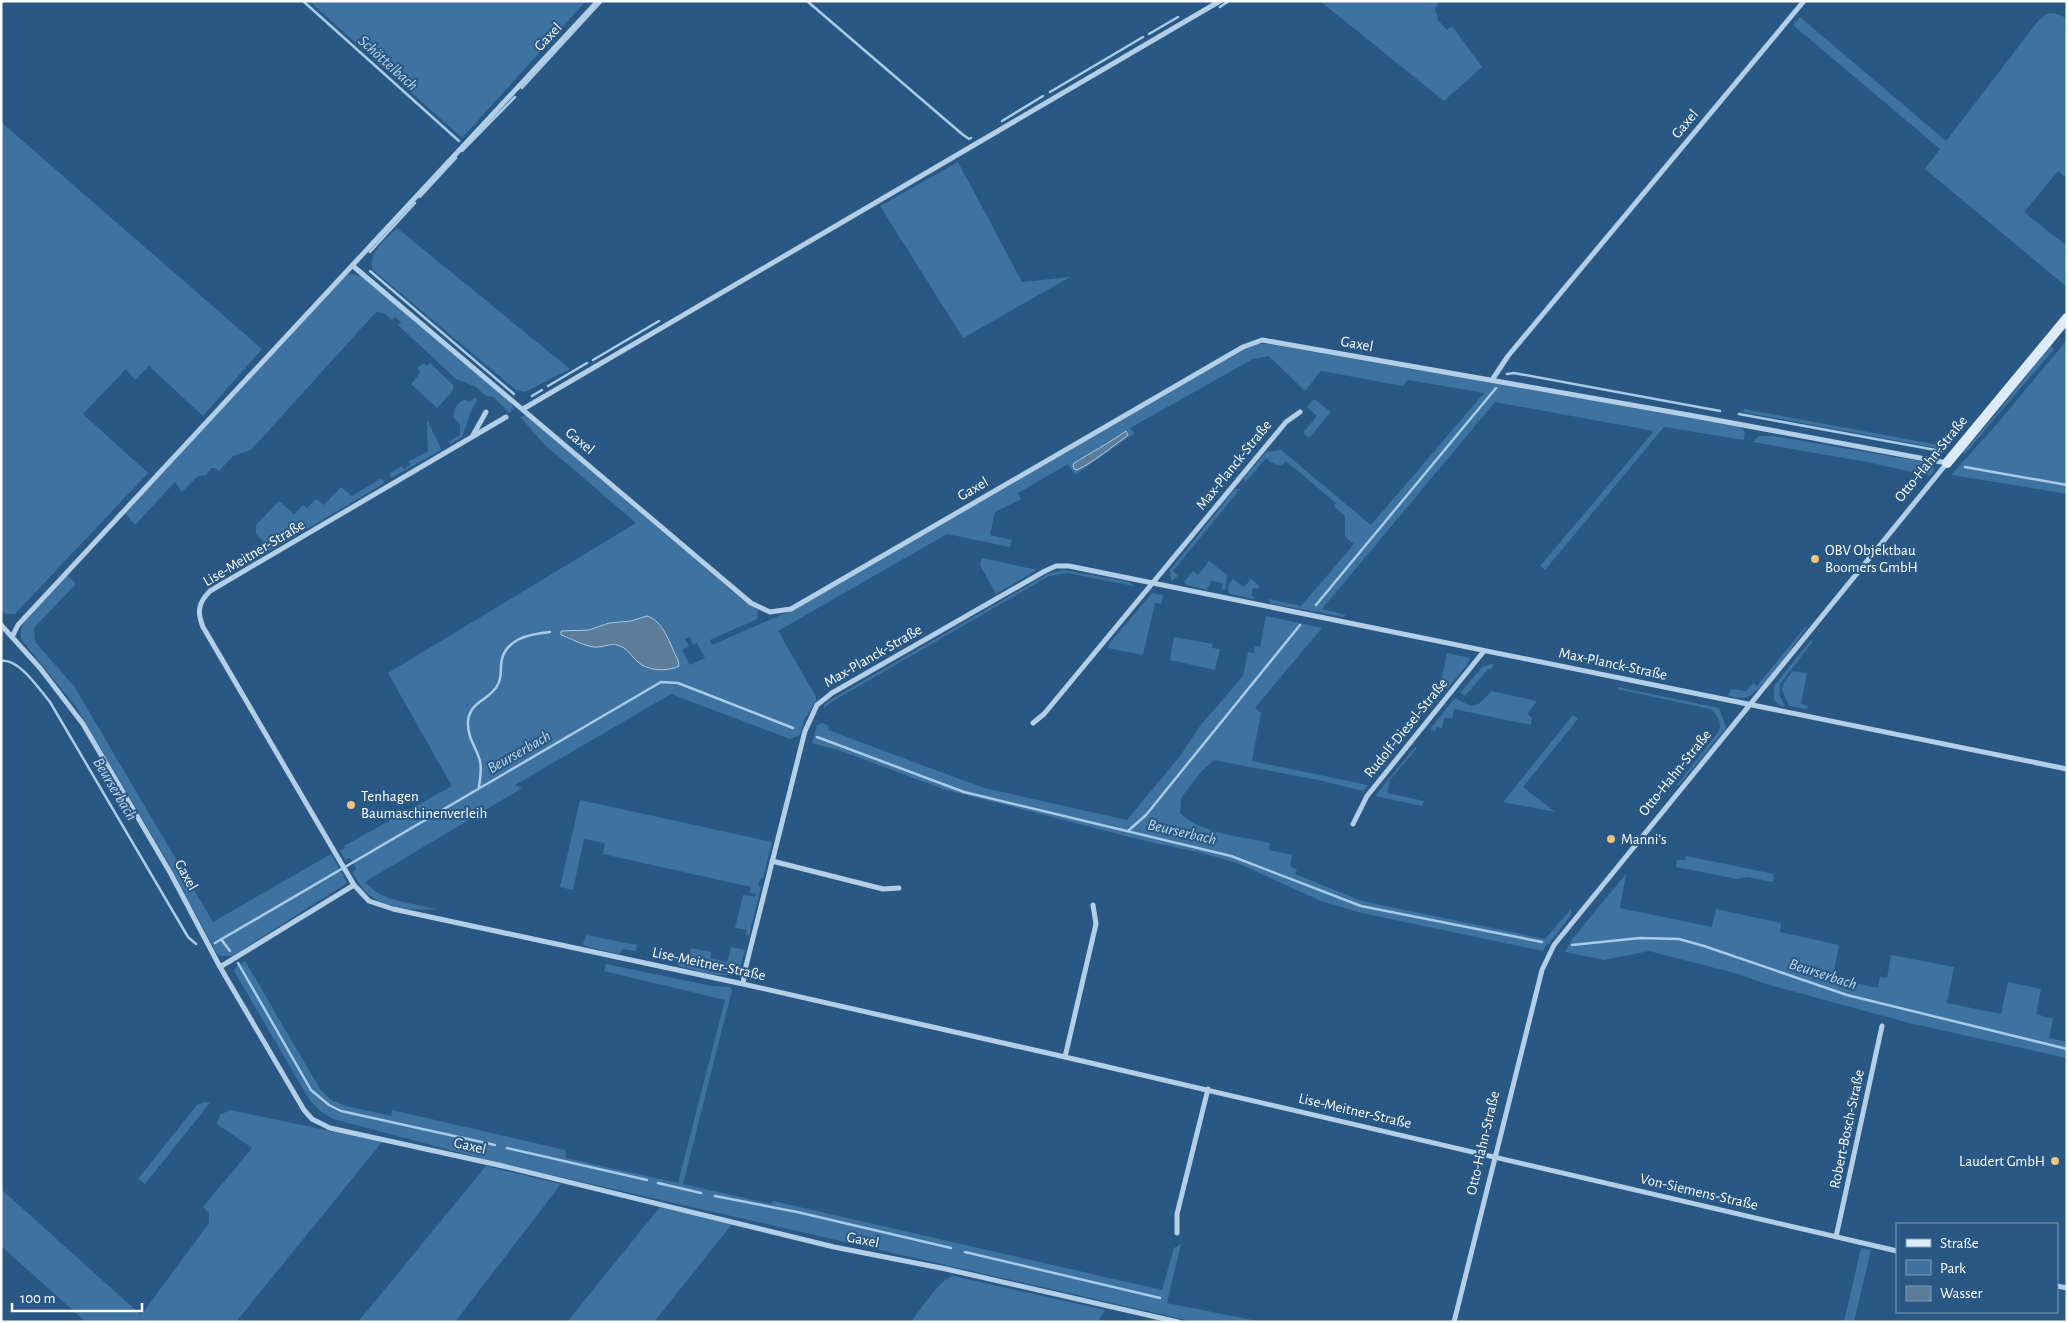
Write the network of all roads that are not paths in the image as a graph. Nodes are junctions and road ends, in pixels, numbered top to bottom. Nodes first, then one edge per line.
1 (598, 1) edge
2 (1220, 1) edge
3 (1804, 1) edge
4 (353, 266) junction
5 (2067, 318) edge
6 (1492, 380) junction
7 (523, 409) junction
8 (486, 412) dead end
9 (1300, 412) dead end
10 (506, 418) dead end
11 (472, 437) junction
12 (1947, 463) junction
13 (1153, 584) junction
14 (1, 624) edge
15 (12, 637) junction
16 (1484, 651) junction
17 (1750, 705) junction
18 (1033, 723) dead end
19 (2067, 769) edge
20 (1353, 824) dead end
21 (772, 862) junction
22 (354, 885) junction
23 (899, 888) dead end
24 (1093, 905) dead end
25 (220, 967) junction
26 (743, 984) junction
27 (1882, 1026) dead end
28 (1065, 1057) junction
29 (1208, 1089) junction
30 (1496, 1156) junction
31 (1177, 1234) dead end
32 (1836, 1237) junction
33 (1896, 1251) edge
34 (1178, 1322) edge
35 (1454, 1322) edge

1 - 4 street, Gaxel
2 - 7 street
3 - 6 street, Gaxel
4 - 7 street, Gaxel
4 - 15 street, Gaxel
5 - 12 street, Otto-Hahn-Straße
6 - 7 street, Gaxel
6 - 12 street, Gaxel
8 - 11 street
9 - 13 street, Max-Planck-Straße
10 - 11 street, Lise-Meitner-Straße
11 - 22 street, Lise-Meitner-Straße
12 - 17 street, Otto-Hahn-Straße
13 - 16 street, Max-Planck-Straße
13 - 18 street, Max-Planck-Straße
13 - 21 street, Max-Planck-Straße
14 - 15 street, Gaxel
15 - 25 street, Gaxel
16 - 17 street, Max-Planck-Straße
16 - 20 street, Rudolf-Diesel-Straße
17 - 19 street, Max-Planck-Straße
17 - 30 street, Otto-Hahn-Straße
21 - 23 street
21 - 26 street, Max-Planck-Straße
22 - 25 street
22 - 26 street, Lise-Meitner-Straße
24 - 28 street
25 - 34 street, Gaxel
26 - 28 street, Lise-Meitner-Straße
27 - 32 street, Robert-Bosch-Straße
28 - 29 street, Lise-Meitner-Straße
29 - 30 street, Lise-Meitner-Straße
29 - 31 street
30 - 32 street, Von-Siemens-Straße
30 - 35 street, Otto-Hahn-Straße
32 - 33 street, Von-Siemens-Straße

